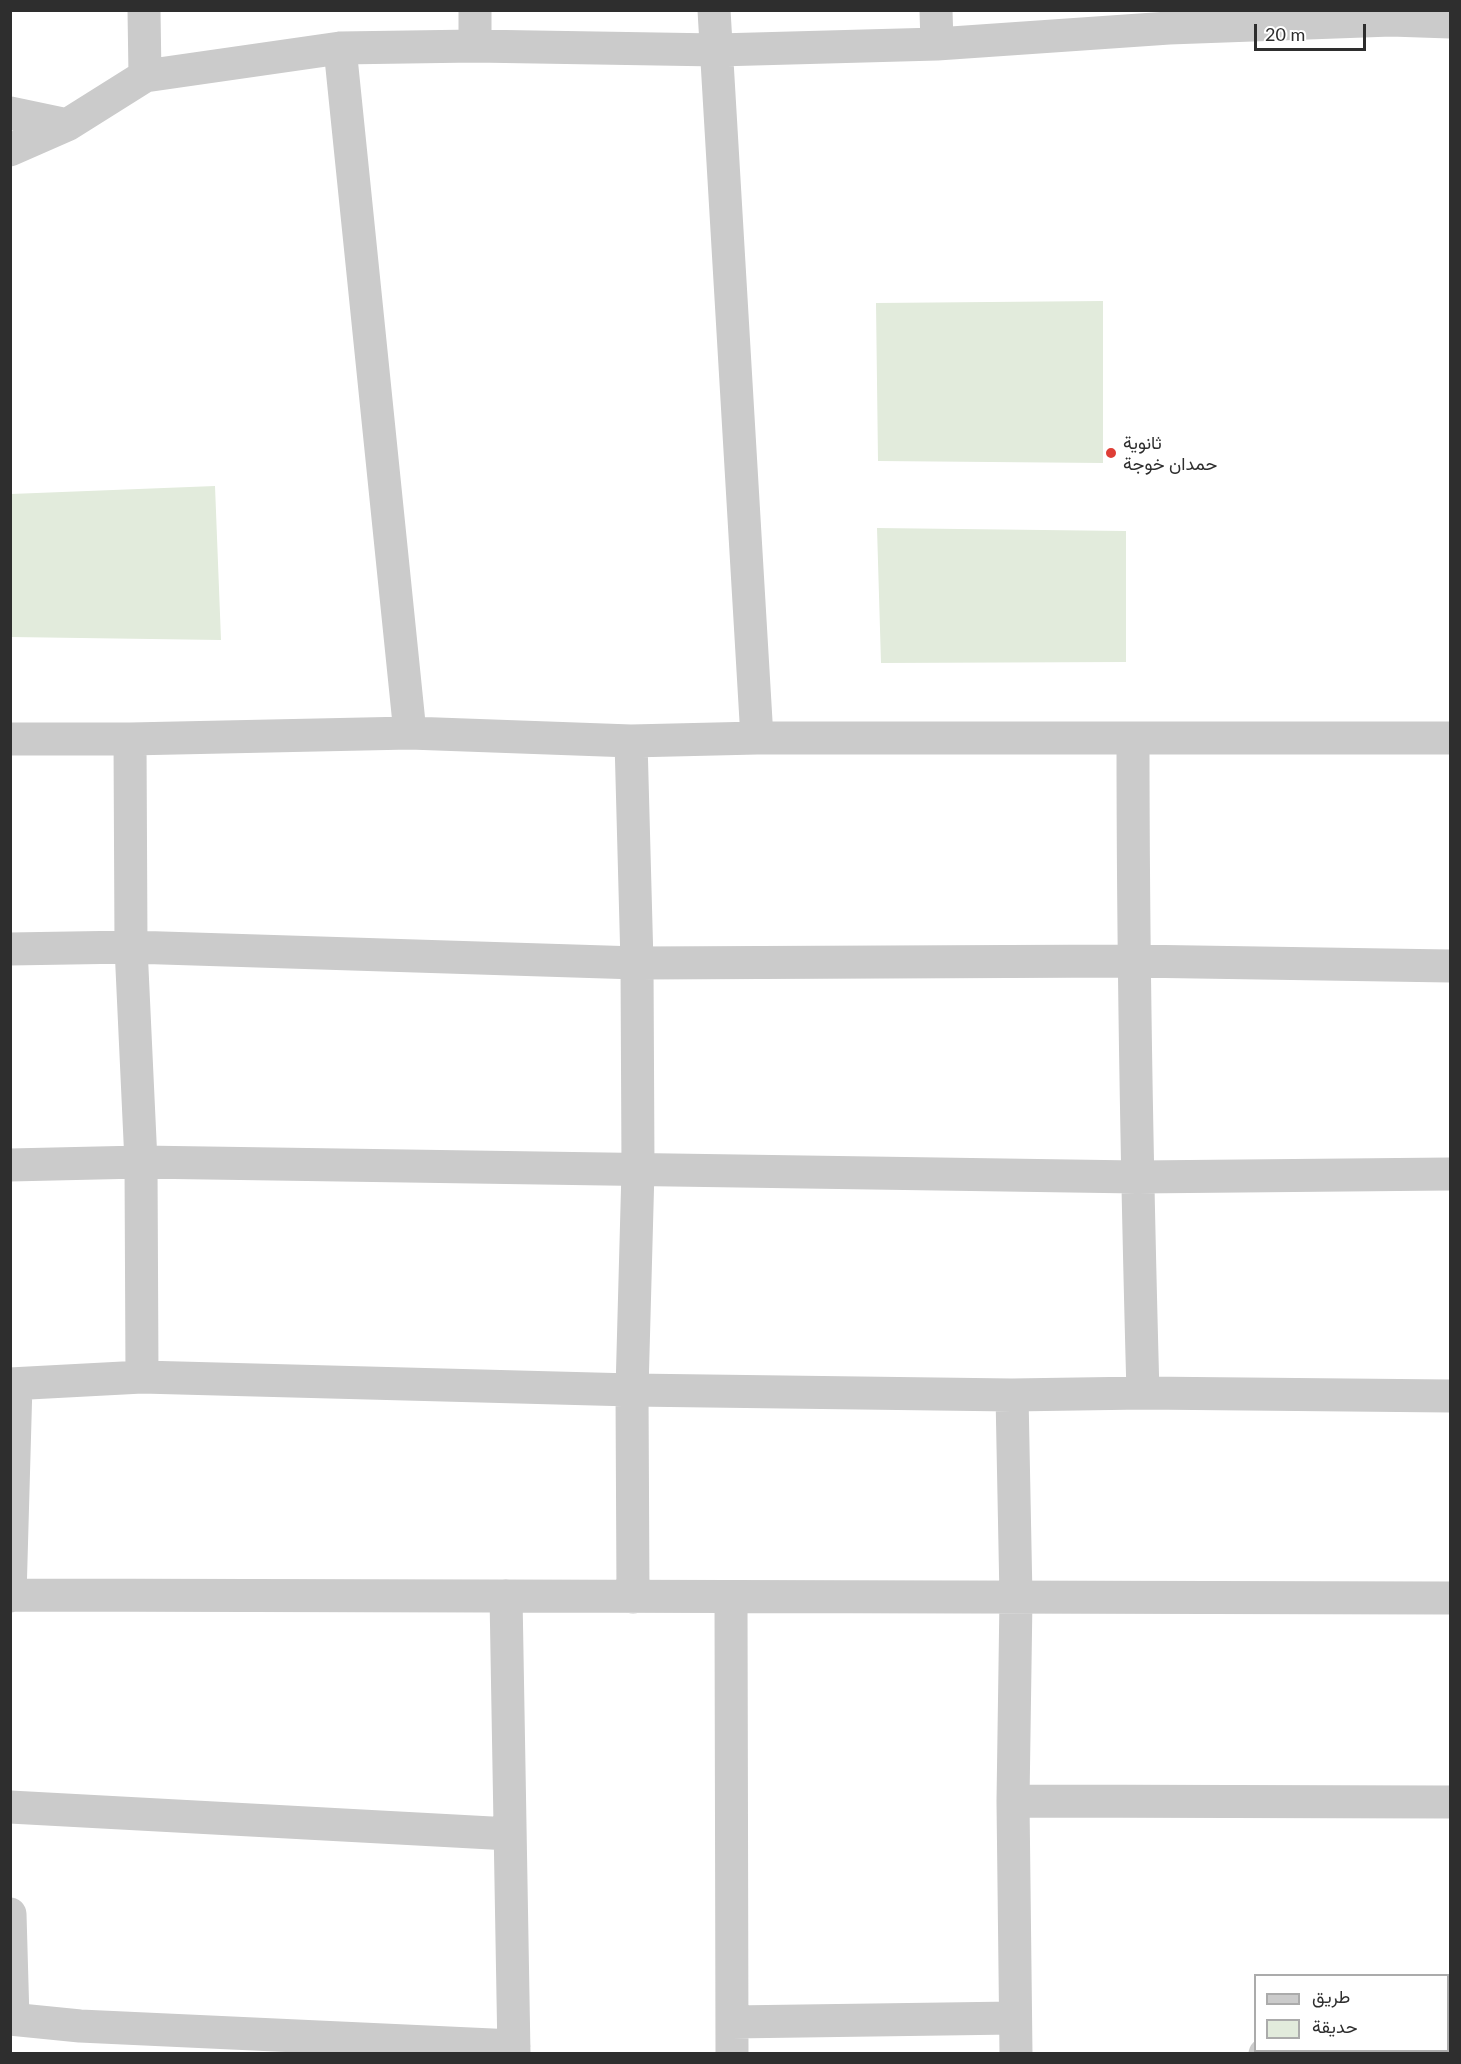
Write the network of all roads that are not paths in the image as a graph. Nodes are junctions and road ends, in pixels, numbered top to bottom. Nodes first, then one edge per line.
1 (144, 10) edge
2 (475, 10) edge
3 (714, 10) edge
4 (936, 10) edge
5 (1391, 15) edge
6 (1168, 19) edge
7 (1450, 22) edge
8 (937, 44) junction
9 (475, 46) junction
10 (340, 48) junction
11 (718, 50) junction
12 (145, 76) junction
13 (10, 113) edge
14 (67, 125) junction
15 (10, 150) edge
16 (410, 734) junction
17 (757, 738) junction
18 (1450, 738) edge
19 (10, 739) edge
20 (130, 739) junction
21 (1133, 739) junction
22 (631, 741) junction
23 (131, 947) junction
24 (10, 949) edge
25 (1133, 961) junction
26 (637, 963) junction
27 (1450, 966) edge
28 (141, 1162) junction
29 (10, 1165) edge
30 (638, 1170) junction
31 (1450, 1174) edge
32 (1137, 1177) junction
33 (142, 1377) junction
34 (13, 1384) edge
35 (632, 1390) junction
36 (1143, 1393) junction
37 (1012, 1395) junction
38 (1450, 1396) edge
39 (10, 1596) edge
40 (506, 1596) junction
41 (633, 1597) junction
42 (731, 1597) junction
43 (1016, 1598) junction
44 (1450, 1598) edge
45 (1013, 1801) junction
46 (1450, 1802) edge
47 (10, 1807) edge
48 (510, 1834) junction
49 (10, 1914) edge
50 (1014, 2018) junction
51 (12, 2019) edge
52 (732, 2038) edge
53 (80, 2040) edge
54 (514, 2050) edge
55 (1016, 2054) edge

1 - 12 street
2 - 9 street
3 - 11 street
4 - 8 street
5 - 6 street
5 - 7 street
6 - 8 street
8 - 11 street
9 - 10 street
9 - 11 street
10 - 12 street
10 - 16 street
11 - 17 street
12 - 14 street
13 - 14 street
14 - 15 street
16 - 20 street
16 - 22 street
17 - 21 street
17 - 22 street
18 - 21 street
19 - 20 street
20 - 23 street
21 - 25 street
22 - 26 street
23 - 24 street
23 - 26 street
23 - 28 street
25 - 26 street
25 - 27 street
25 - 32 street
26 - 30 street
28 - 29 street
28 - 30 street
28 - 33 street
30 - 32 street
30 - 35 street
31 - 32 street
32 - 36 street
33 - 34 street
33 - 35 street
34 - 39 street
35 - 37 street
35 - 41 street
36 - 37 street
36 - 38 street
37 - 43 street
39 - 40 street
40 - 41 street
40 - 48 street
41 - 42 street
42 - 43 street
42 - 52 street
43 - 44 street
43 - 45 street
45 - 46 street
45 - 50 street
47 - 48 street
48 - 54 street
49 - 51 street
50 - 52 street
50 - 55 street
51 - 53 street
53 - 54 street

